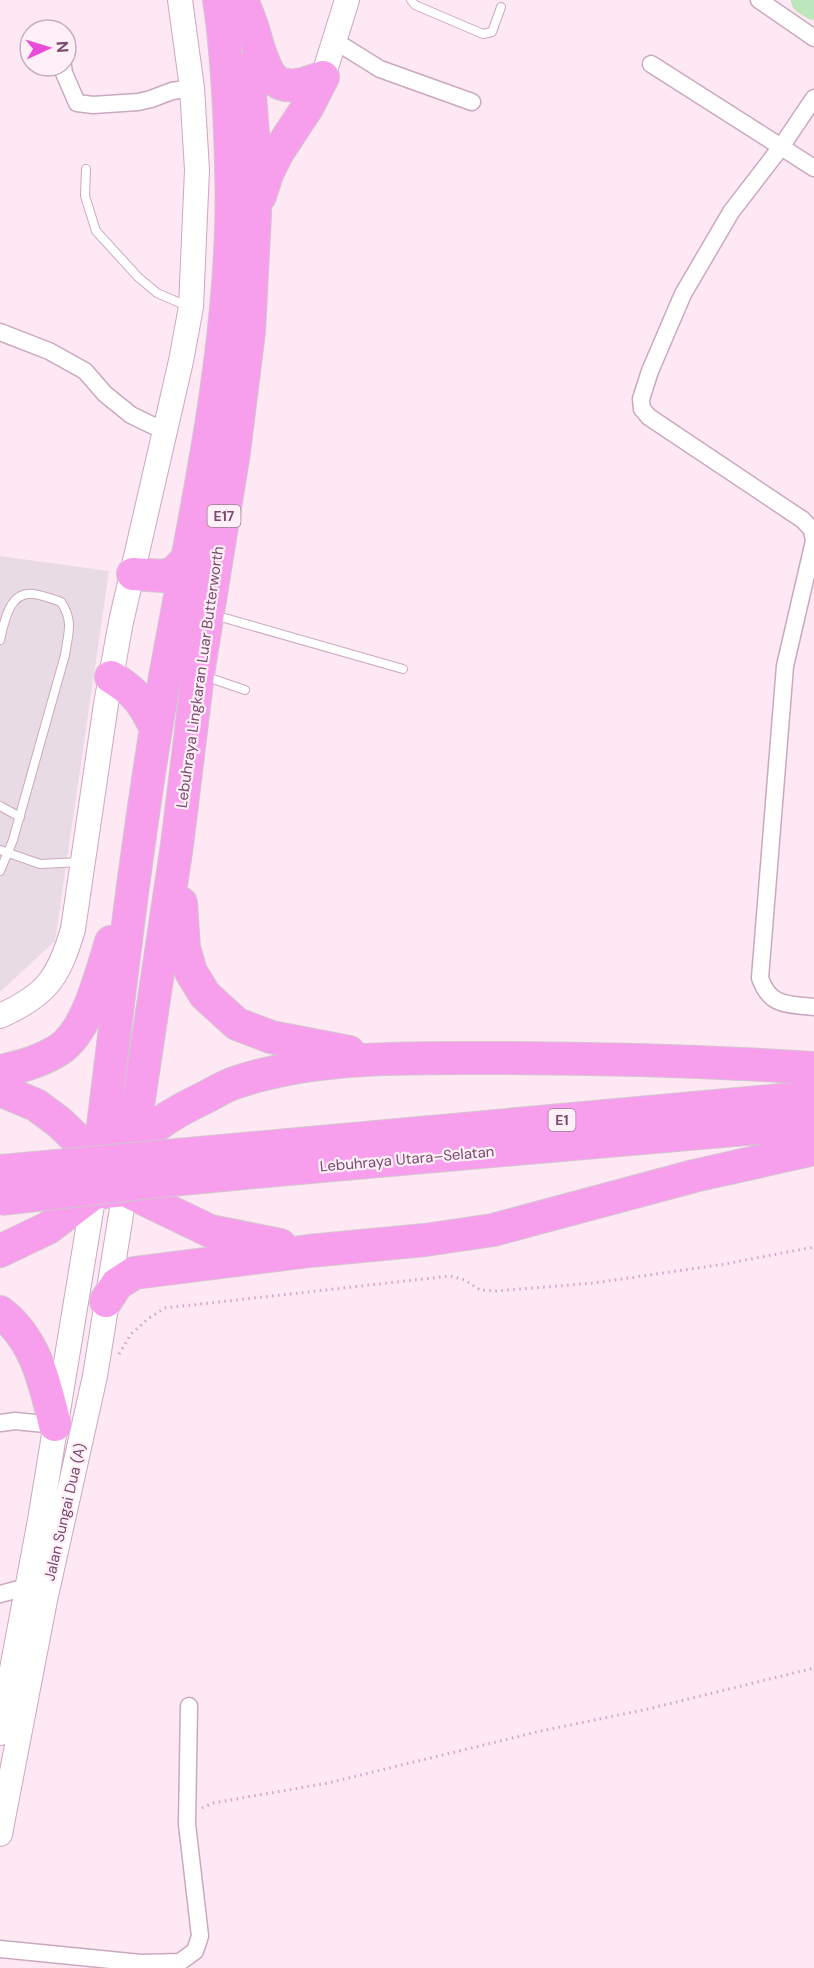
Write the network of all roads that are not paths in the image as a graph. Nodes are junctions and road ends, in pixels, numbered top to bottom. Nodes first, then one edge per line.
1 (180, 0) edge
2 (219, 0) edge
3 (241, 0) edge
4 (346, 0) edge
5 (411, 0) edge
6 (759, 0) edge
7 (501, 7) dead end
8 (814, 39) edge
9 (335, 41) junction
10 (651, 64) dead end
11 (323, 77) junction
12 (65, 78) edge
13 (192, 88) junction
14 (814, 98) edge
15 (472, 102) dead end
16 (781, 147) junction
17 (814, 168) edge
18 (86, 169) dead end
19 (255, 214) junction
20 (191, 307) junction
21 (0, 332) edge
22 (164, 431) junction
23 (187, 559) junction
24 (133, 574) junction
25 (208, 613) junction
26 (0, 640) edge
27 (403, 669) dead end
28 (198, 674) junction
29 (108, 690) junction
30 (245, 690) dead end
31 (156, 729) junction
32 (0, 806) edge
33 (20, 817) junction
34 (178, 831) junction
35 (4, 851) edge
36 (136, 858) junction
37 (83, 862) junction
38 (0, 871) edge
39 (814, 1007) edge
40 (0, 1016) edge
41 (387, 1059) junction
42 (814, 1068) edge
43 (0, 1071) edge
44 (0, 1090) edge
45 (814, 1097) edge
46 (814, 1123) edge
47 (814, 1149) edge
48 (131, 1150) junction
49 (99, 1152) junction
50 (310, 1155) junction
51 (0, 1171) edge
52 (126, 1190) junction
53 (94, 1193) junction
54 (0, 1199) edge
55 (0, 1251) edge
56 (309, 1251) junction
57 (106, 1301) junction
58 (0, 1312) edge
59 (0, 1423) edge
60 (55, 1425) junction
61 (27, 1587) junction
62 (0, 1594) edge
63 (189, 1706) dead end
64 (0, 1733) edge
65 (0, 1834) edge
66 (0, 1949) edge

1 - 13 main road
2 - 23 highway, Lebuhraya Lingkaran Luar Butterworth / E17
3 - 11 highway
3 - 19 highway, Lebuhraya Lingkaran Luar Butterworth / E17
4 - 9 main road
5 - 7 lane
6 - 8 street
9 - 11 main road
9 - 15 street
10 - 16 street
11 - 19 highway
12 - 13 street
13 - 20 main road
14 - 16 street
16 - 17 street
16 - 39 street
18 - 20 lane
19 - 25 highway, Lebuhraya Lingkaran Luar Butterworth / E17
20 - 22 main road
21 - 22 street
22 - 24 main road
23 - 24 highway
23 - 31 highway, Lebuhraya Lingkaran Luar Butterworth / E17
24 - 29 main road
25 - 27 lane
25 - 28 highway, Lebuhraya Lingkaran Luar Butterworth / E17
26 - 33 lane
28 - 30 lane
28 - 34 highway, Lebuhraya Lingkaran Luar Butterworth / E17
29 - 31 highway
29 - 37 main road
31 - 36 highway, Lebuhraya Lingkaran Luar Butterworth / E17
32 - 33 lane
33 - 35 lane
34 - 41 highway
34 - 48 highway
35 - 37 lane
35 - 38 lane
36 - 43 highway
36 - 49 highway
37 - 40 main road
41 - 42 highway
41 - 48 highway
44 - 49 highway
45 - 50 highway, Lebuhraya Utara–Selatan / E1
46 - 50 highway, Lebuhraya Utara–Selatan / E1
47 - 56 highway
48 - 49 highway
48 - 52 highway
49 - 53 highway
50 - 51 highway, Lebuhraya Utara–Selatan / E1, bridge
50 - 54 highway, Lebuhraya Utara–Selatan / E1, bridge
52 - 53 highway
52 - 56 highway
52 - 57 main road, Jalan Sungai Dua (A)
53 - 55 highway
53 - 60 main road, Jalan Sungai Dua (A)
56 - 57 highway
57 - 65 main road, Jalan Sungai Dua (A)
58 - 60 highway
59 - 60 street
60 - 61 main road, Jalan Sungai Dua (A)
61 - 62 street
61 - 64 main road, Jalan Sungai Dua (A)
63 - 66 street

